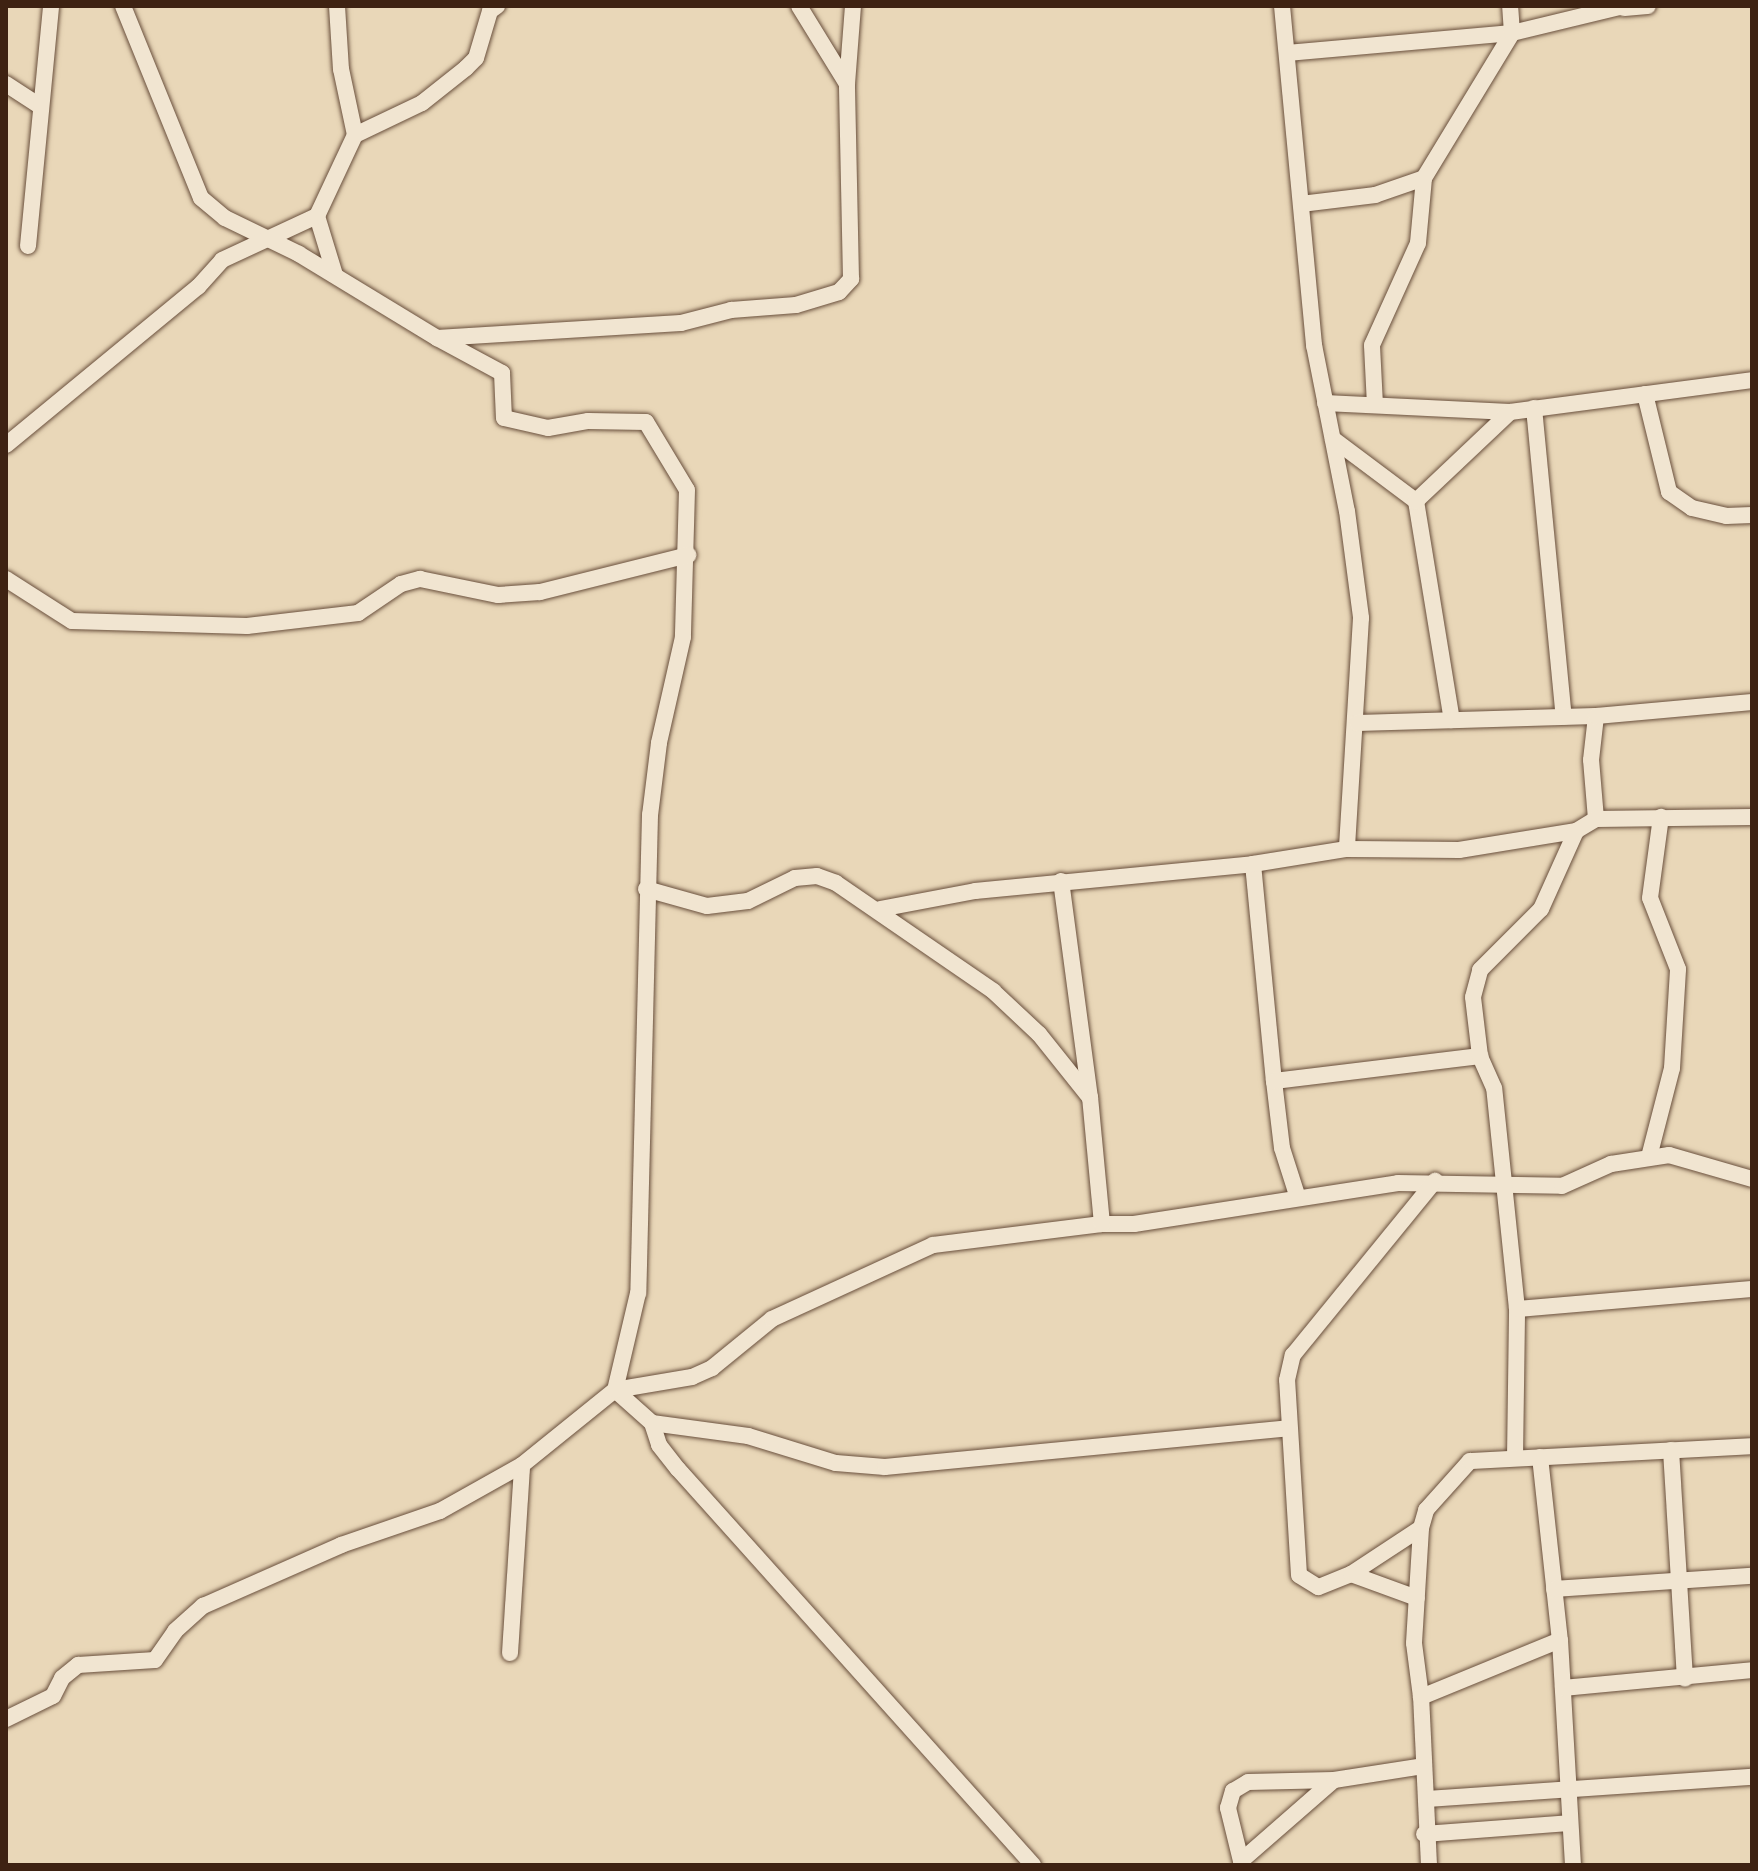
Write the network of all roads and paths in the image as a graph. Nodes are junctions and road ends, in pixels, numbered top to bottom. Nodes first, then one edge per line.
1 (51, 6) edge
2 (123, 6) edge
3 (337, 6) edge
4 (497, 6) edge
5 (799, 6) edge
6 (853, 6) edge
7 (1282, 6) edge
8 (1510, 6) edge
9 (1648, 6) edge
10 (1624, 7) edge
11 (1512, 33) junction
12 (1287, 53) junction
13 (6, 84) edge
14 (847, 84) junction
15 (38, 105) junction
16 (355, 135) junction
17 (1424, 178) junction
18 (1301, 204) junction
19 (317, 216) junction
20 (265, 241) junction
21 (28, 246) dead end
22 (335, 275) junction
23 (437, 338) junction
24 (1752, 380) edge
25 (1645, 394) junction
26 (1325, 403) junction
27 (1375, 405) junction
28 (1534, 408) junction
29 (1510, 412) junction
30 (1333, 439) junction
31 (6, 445) edge
32 (1416, 501) junction
33 (1752, 515) edge
34 (688, 555) junction
35 (6, 579) edge
36 (1752, 702) edge
37 (1596, 716) junction
38 (1564, 717) junction
39 (1452, 720) junction
40 (1357, 723) junction
41 (1661, 817) junction
42 (1752, 817) edge
43 (1596, 819) junction
44 (1576, 831) junction
45 (1347, 849) junction
46 (1253, 864) junction
47 (1061, 881) junction
48 (646, 889) junction
49 (880, 909) junction
50 (1480, 1056) junction
51 (1274, 1081) junction
52 (1090, 1098) junction
53 (1649, 1157) junction
54 (1752, 1179) edge
55 (1435, 1181) junction
56 (1500, 1184) junction
57 (1297, 1195) junction
58 (1102, 1224) junction
59 (1752, 1289) edge
60 (1517, 1309) junction
61 (615, 1390) junction
62 (652, 1423) junction
63 (1288, 1428) junction
64 (1752, 1446) edge
65 (1671, 1450) junction
66 (1540, 1457) junction
67 (1515, 1458) junction
68 (522, 1465) junction
69 (1421, 1528) junction
70 (1351, 1574) junction
71 (1752, 1576) edge
72 (1679, 1580) junction
73 (1554, 1589) junction
74 (1417, 1598) junction
75 (1560, 1640) junction
76 (510, 1653) dead end
77 (1752, 1670) edge
78 (1685, 1679) junction
79 (1563, 1688) junction
80 (1421, 1697) junction
81 (6, 1719) edge
82 (1423, 1766) junction
83 (1752, 1777) edge
84 (1334, 1780) junction
85 (1565, 1788) junction
86 (1427, 1799) junction
87 (1569, 1823) junction
88 (1424, 1834) junction
89 (1242, 1863) edge
90 (1033, 1865) edge
91 (1429, 1865) edge
92 (1573, 1865) edge

1 - 15 street
2 - 20 street
3 - 16 street
4 - 16 street
5 - 14 street
6 - 14 street
7 - 12 street
8 - 11 street
9 - 10 street
10 - 11 street
11 - 12 street
11 - 17 street
12 - 18 street
13 - 15 street
14 - 23 street
15 - 21 street
16 - 19 street
17 - 18 street
17 - 27 street
18 - 26 street
19 - 20 street
19 - 22 street
20 - 22 street
20 - 31 street
22 - 23 street
23 - 34 street
24 - 25 street
25 - 28 street
25 - 33 street
26 - 27 street
26 - 30 street
27 - 29 street
28 - 29 street
28 - 38 street
29 - 32 street
30 - 32 street
30 - 40 street
32 - 39 street
34 - 35 street
34 - 48 street
36 - 37 street
37 - 38 street
37 - 43 street
38 - 39 street
39 - 40 street
40 - 45 street
41 - 42 street
41 - 43 street
41 - 53 street
43 - 44 street
44 - 45 street
44 - 50 street
45 - 46 street
46 - 47 street
46 - 51 street
47 - 49 street
47 - 52 street
48 - 49 street
48 - 61 street
49 - 52 street
50 - 51 street
50 - 56 street
51 - 57 street
52 - 58 street
53 - 54 street
53 - 56 street
55 - 56 street
55 - 57 street
55 - 63 street
56 - 60 street
57 - 58 street
58 - 61 street
59 - 60 street
60 - 67 street
61 - 62 street
61 - 68 street
62 - 63 street
62 - 90 street
63 - 70 street
64 - 65 street
65 - 66 street
65 - 72 street
66 - 67 street
66 - 73 street
67 - 69 street
68 - 76 street
68 - 81 street
69 - 70 street
69 - 74 street
70 - 74 street
71 - 72 street
72 - 73 street
72 - 78 street
73 - 75 street
74 - 80 street
75 - 79 street
75 - 80 street
77 - 78 street
78 - 79 street
79 - 85 street
80 - 82 street
82 - 84 street
82 - 86 street
83 - 85 street
84 - 89 street
84 - 89 street
85 - 86 street
85 - 87 street
86 - 88 street
87 - 88 street
87 - 92 street
88 - 91 street

